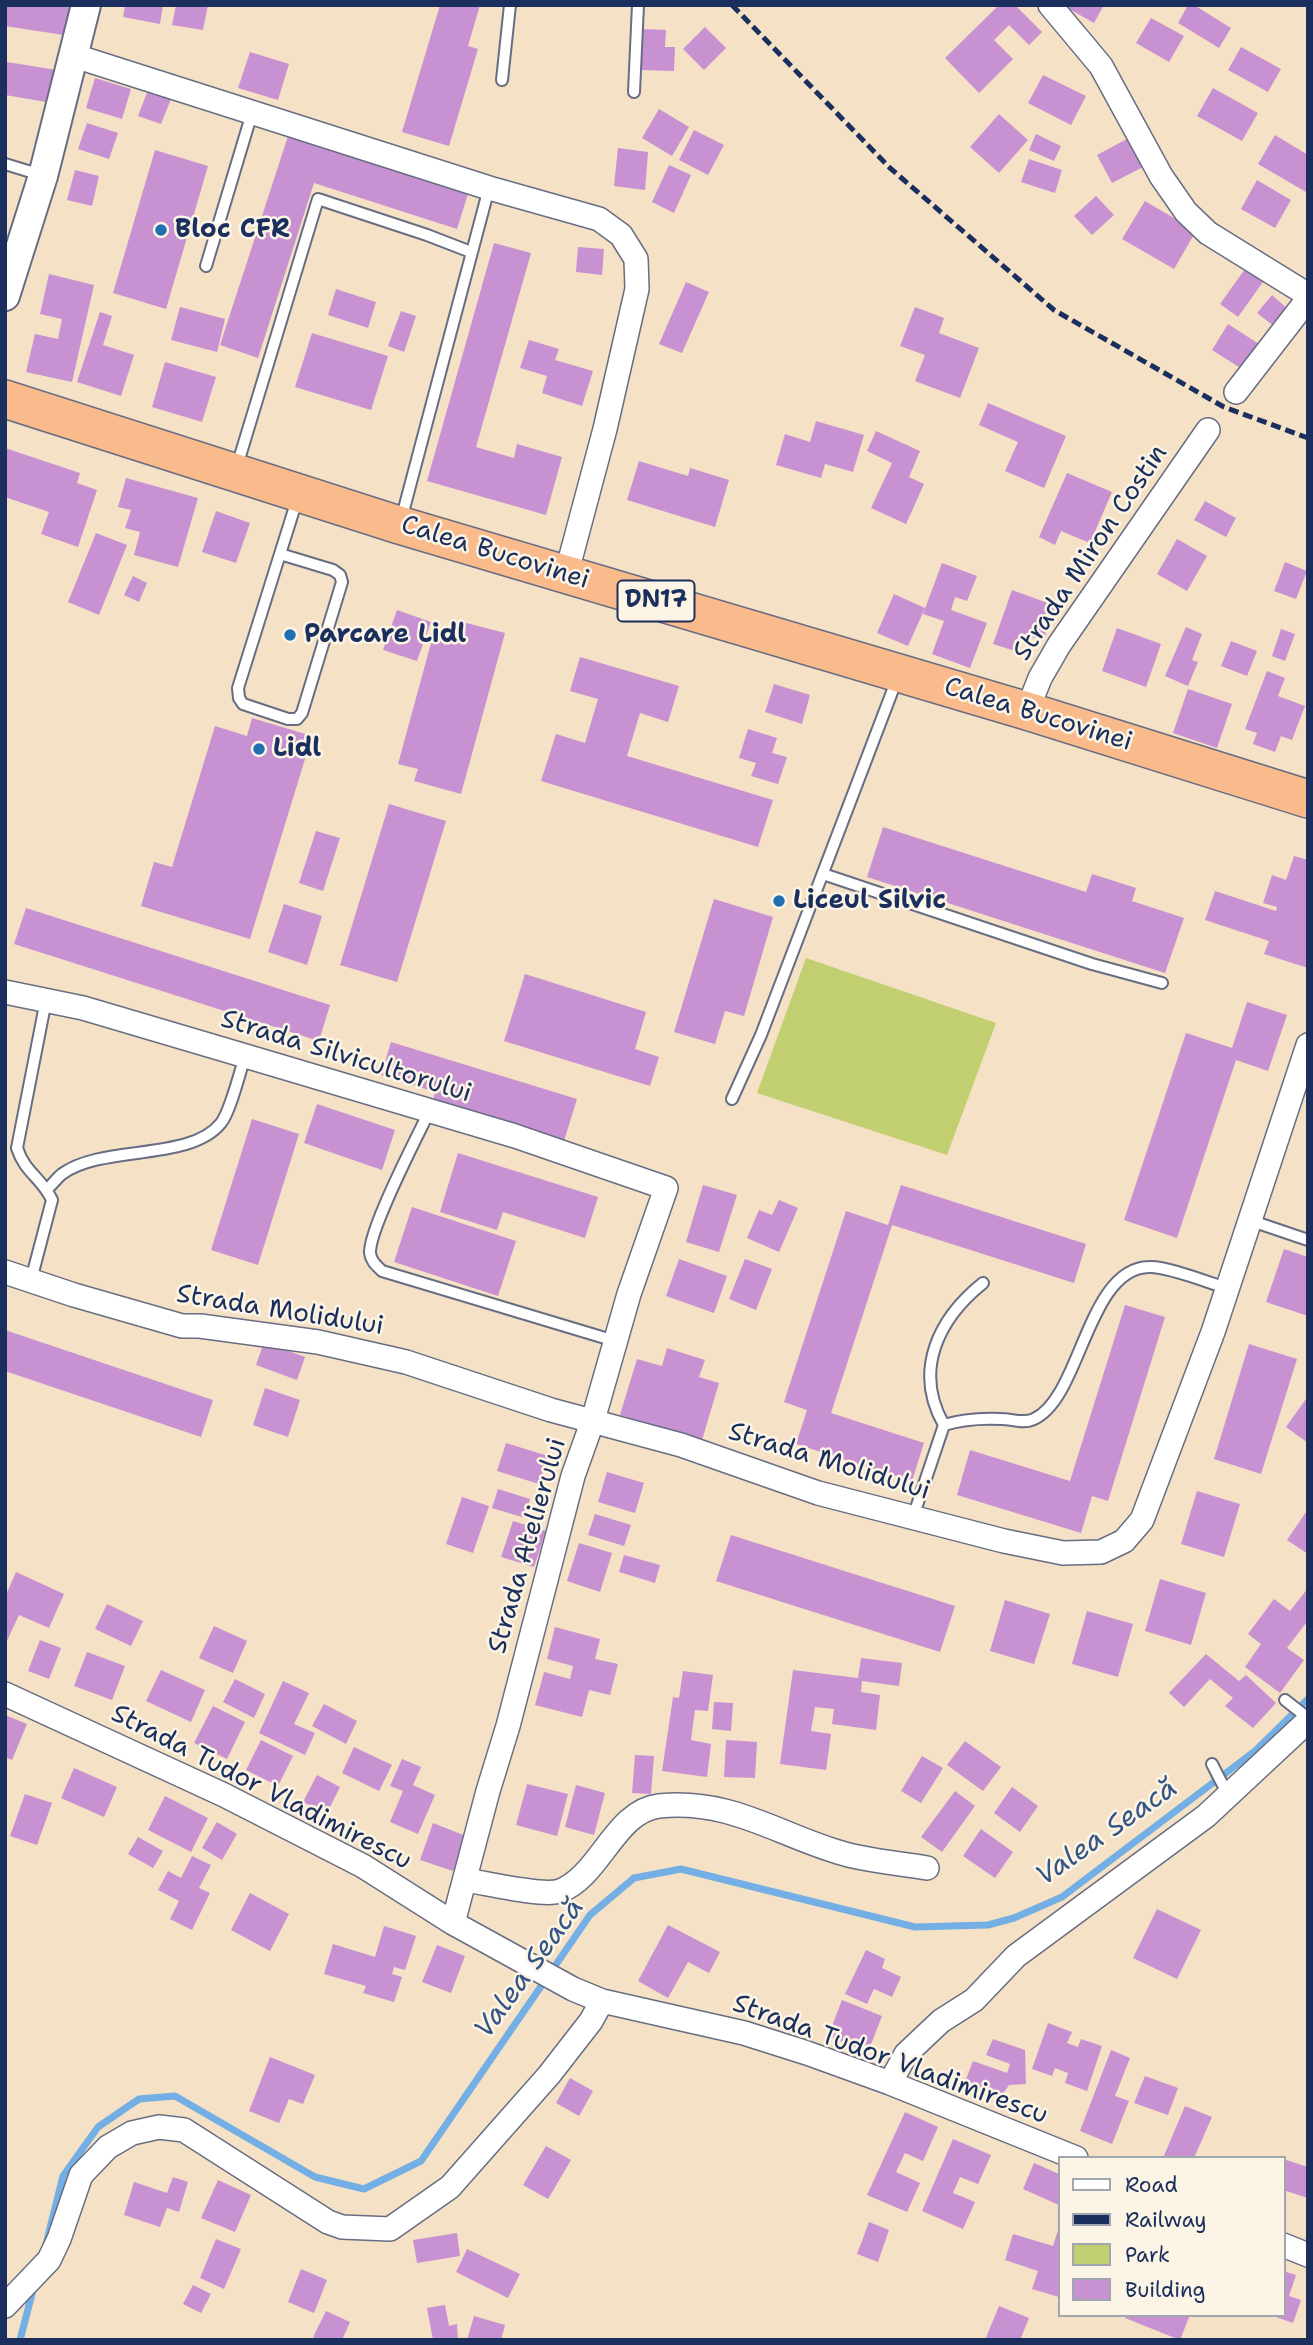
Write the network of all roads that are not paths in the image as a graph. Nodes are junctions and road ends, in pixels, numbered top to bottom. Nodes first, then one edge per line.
1 (86, 5) edge
2 (510, 5) edge
3 (638, 5) edge
4 (1050, 5) edge
5 (75, 55) junction
6 (502, 80) dead end
7 (634, 92) dead end
8 (252, 113) junction
9 (5, 164) edge
10 (43, 176) junction
11 (489, 188) junction
12 (471, 252) junction
13 (206, 266) dead end
14 (5, 296) edge
15 (1308, 297) edge
16 (1236, 392) dead end
17 (5, 400) edge
18 (1208, 430) dead end
19 (235, 474) junction
20 (299, 494) junction
21 (399, 525) junction
22 (280, 554) junction
23 (566, 575) junction
24 (899, 673) junction
25 (1027, 711) junction
26 (1308, 799) edge
27 (823, 874) junction
28 (1161, 983) dead end
29 (5, 992) edge
30 (46, 1000) junction
31 (1308, 1045) edge
32 (245, 1056) junction
33 (1304, 1069) edge
34 (732, 1099) dead end
35 (429, 1112) junction
36 (666, 1188) joint
37 (47, 1189) junction
38 (1249, 1220) junction
39 (1308, 1240) edge
40 (5, 1272) edge
41 (31, 1280) junction
42 (983, 1283) dead end
43 (1226, 1288) junction
44 (615, 1341) junction
45 (593, 1420) junction
46 (944, 1425) junction
47 (913, 1517) junction
48 (5, 1694) edge
49 (1285, 1700) dead end
50 (1308, 1719) edge
51 (1212, 1763) dead end
52 (1225, 1791) junction
53 (927, 1868) dead end
54 (465, 1880) junction
55 (453, 1923) junction
56 (602, 2001) junction
57 (890, 2083) junction
58 (1071, 2156) edge
59 (1285, 2246) edge
60 (1308, 2255) edge
61 (5, 2306) edge

1 - 5 street
2 - 6 lane
3 - 7 lane
4 - 15 street
5 - 8 street
5 - 10 street
8 - 11 street
8 - 13 lane
9 - 10 lane
10 - 14 street
11 - 12 lane
11 - 23 street
12 - 19 lane
12 - 21 lane
15 - 16 street
17 - 19 highway, Calea Bucovinei / DN17
18 - 25 street, Strada Miron Costin
19 - 20 highway, Calea Bucovinei / DN17
20 - 21 highway, Calea Bucovinei / DN17
20 - 22 lane
21 - 23 highway, Calea Bucovinei / DN17
22 - 22 lane
23 - 24 highway, Calea Bucovinei / DN17
24 - 25 highway, Calea Bucovinei / DN17
24 - 27 lane
25 - 26 highway, Calea Bucovinei / DN17
27 - 28 lane
27 - 34 lane
29 - 30 street, Strada Silvicultorului
30 - 32 street, Strada Silvicultorului
30 - 37 lane
31 - 33 street, Strada Molidului
32 - 35 street, Strada Silvicultorului
32 - 37 lane
33 - 38 street, Strada Molidului
35 - 36 street, Strada Silvicultorului
35 - 44 lane
36 - 44 street, Strada Atelierului
37 - 41 lane
38 - 39 lane
38 - 43 street, Strada Molidului
40 - 41 street, Strada Molidului
41 - 45 street, Strada Molidului
42 - 46 lane
43 - 46 lane
43 - 47 street, Strada Molidului
44 - 45 street, Strada Atelierului
45 - 47 street, Strada Molidului
45 - 54 street, Strada Atelierului
46 - 47 lane
48 - 55 street, Strada Tudor Vladimirescu
49 - 50 lane
50 - 52 street
51 - 52 lane
52 - 57 street
53 - 54 street
54 - 55 street, Strada Atelierului
55 - 56 street, Strada Tudor Vladimirescu
56 - 57 street, Strada Tudor Vladimirescu
56 - 61 street
57 - 58 street, Strada Tudor Vladimirescu
59 - 60 street

